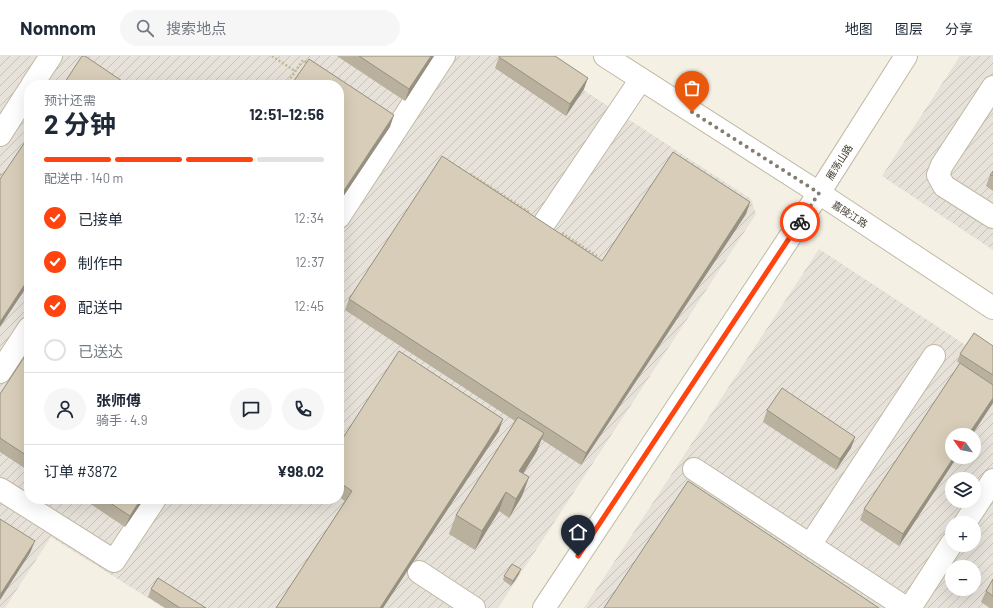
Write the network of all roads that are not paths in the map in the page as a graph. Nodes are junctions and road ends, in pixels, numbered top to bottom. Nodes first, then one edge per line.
1 (51, 56) edge
2 (444, 56) edge
3 (605, 56) edge
4 (906, 56) edge
5 (641, 79) junction
6 (35, 80) edge
7 (993, 87) edge
8 (24, 98) edge
9 (0, 135) edge
10 (819, 193) junction
11 (344, 209) edge
12 (993, 216) edge
13 (545, 222) edge
14 (993, 308) edge
15 (24, 336) edge
16 (934, 356) dead end
17 (0, 372) edge
18 (694, 469) dead end
19 (993, 480) edge
20 (0, 489) edge
21 (24, 498) edge
22 (152, 504) edge
23 (43, 506) edge
24 (970, 516) edge
25 (810, 545) junction
26 (946, 552) edge
27 (419, 572) dead end
28 (474, 608) edge
29 (544, 608) edge
30 (906, 608) edge
31 (910, 608) edge

1 - 6 street
2 - 11 street
3 - 5 street, 嘉陵江路
4 - 10 street, 雁荡山路
5 - 10 street, 嘉陵江路
5 - 13 street
7 - 12 street
8 - 9 street
10 - 14 street, 嘉陵江路
10 - 29 street, 雁荡山路
15 - 17 street
16 - 25 street
18 - 25 street
19 - 24 street
20 - 21 street
22 - 23 street
25 - 30 street
26 - 31 street
27 - 28 street

